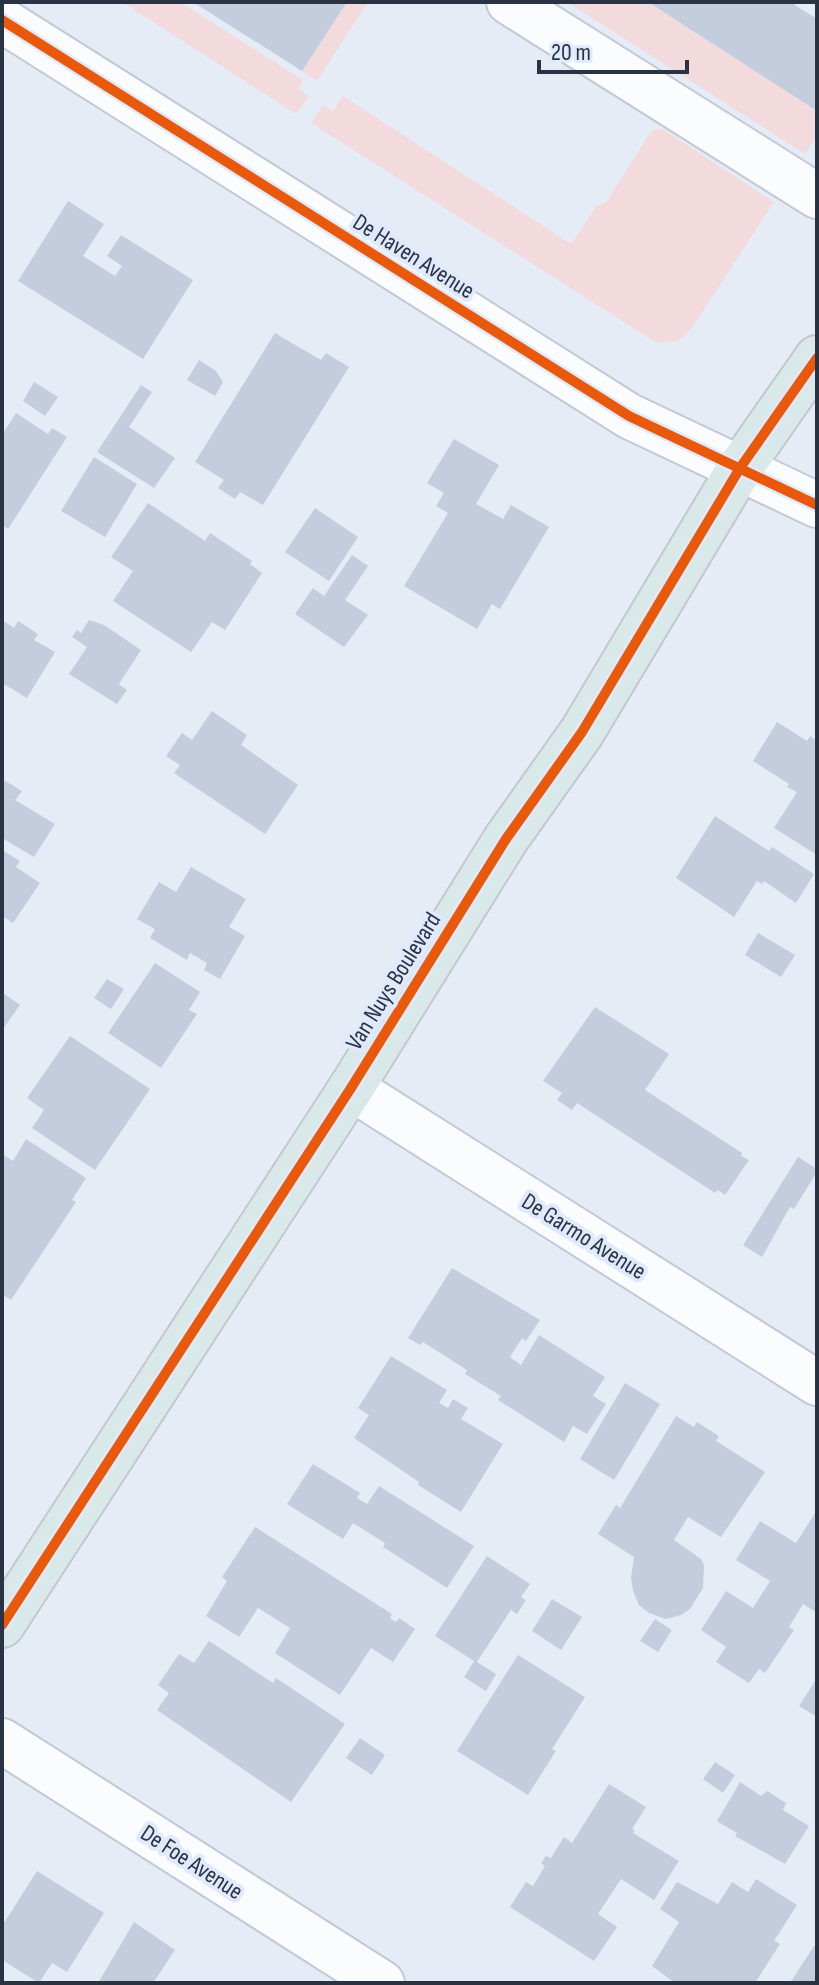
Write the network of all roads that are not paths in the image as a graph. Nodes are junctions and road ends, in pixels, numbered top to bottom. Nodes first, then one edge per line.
1 (509, 2) edge
2 (2, 20) edge
3 (817, 196) edge
4 (817, 358) edge
5 (740, 468) junction
6 (817, 505) edge
7 (351, 1088) junction
8 (817, 1383) edge
9 (2, 1625) edge
10 (2, 1741) edge
11 (382, 1983) edge

1 - 3 street
2 - 5 street, De Haven Avenue
4 - 5 main road, Van Nuys Boulevard
5 - 6 street, De Haven Avenue
5 - 7 main road, Van Nuys Boulevard
7 - 8 street, De Garmo Avenue
7 - 9 main road, Van Nuys Boulevard
10 - 11 street, De Foe Avenue

